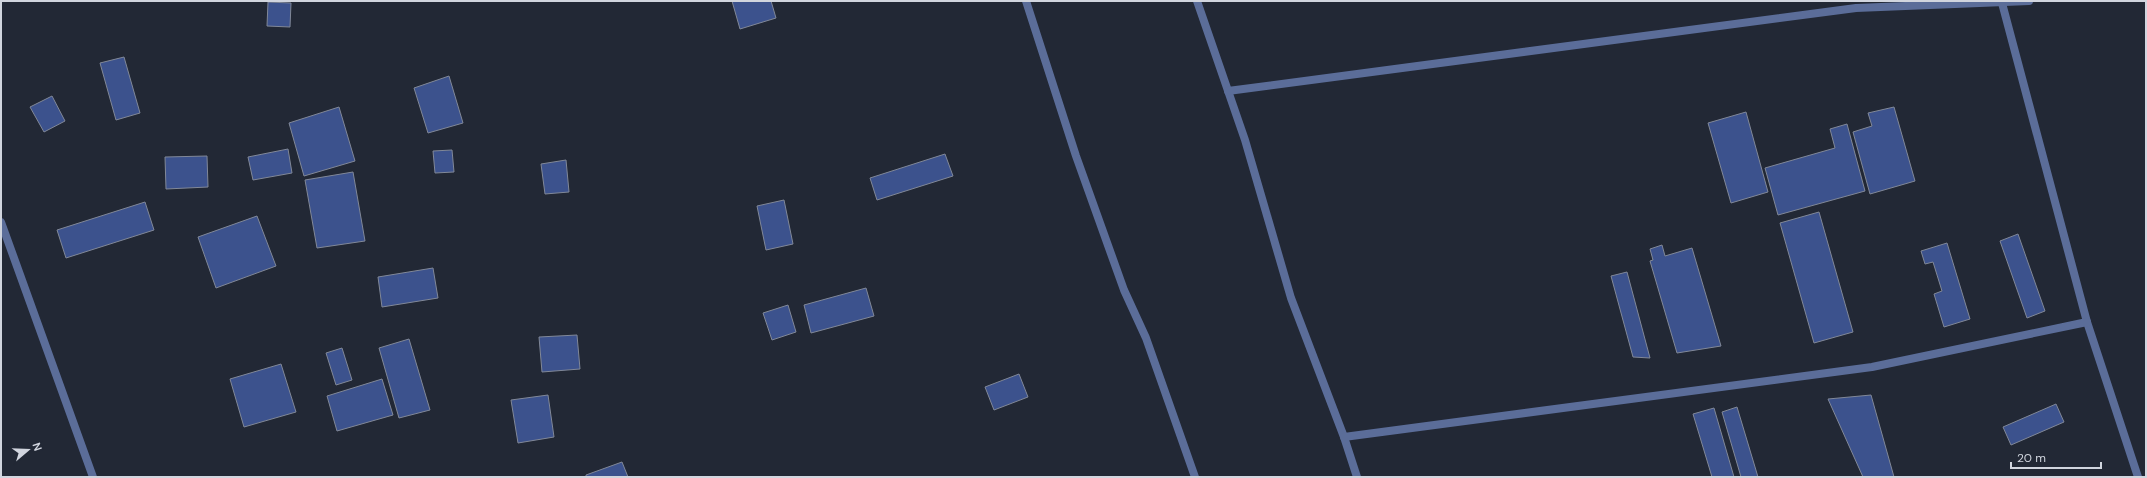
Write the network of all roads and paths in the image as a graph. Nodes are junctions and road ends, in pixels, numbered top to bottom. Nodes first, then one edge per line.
1 (1026, 1) edge
2 (1197, 1) edge
3 (2029, 1) edge
4 (2002, 3) junction
5 (1855, 4) edge
6 (1228, 91) junction
7 (1, 222) edge
8 (2087, 322) junction
9 (1344, 437) junction
10 (93, 477) edge
11 (1195, 477) edge
12 (1357, 477) edge
13 (2138, 477) edge

1 - 11 street
2 - 6 street
3 - 4 street
4 - 5 street
4 - 8 street
5 - 6 street
6 - 9 street
7 - 10 street
8 - 9 street
8 - 13 street
9 - 12 street

